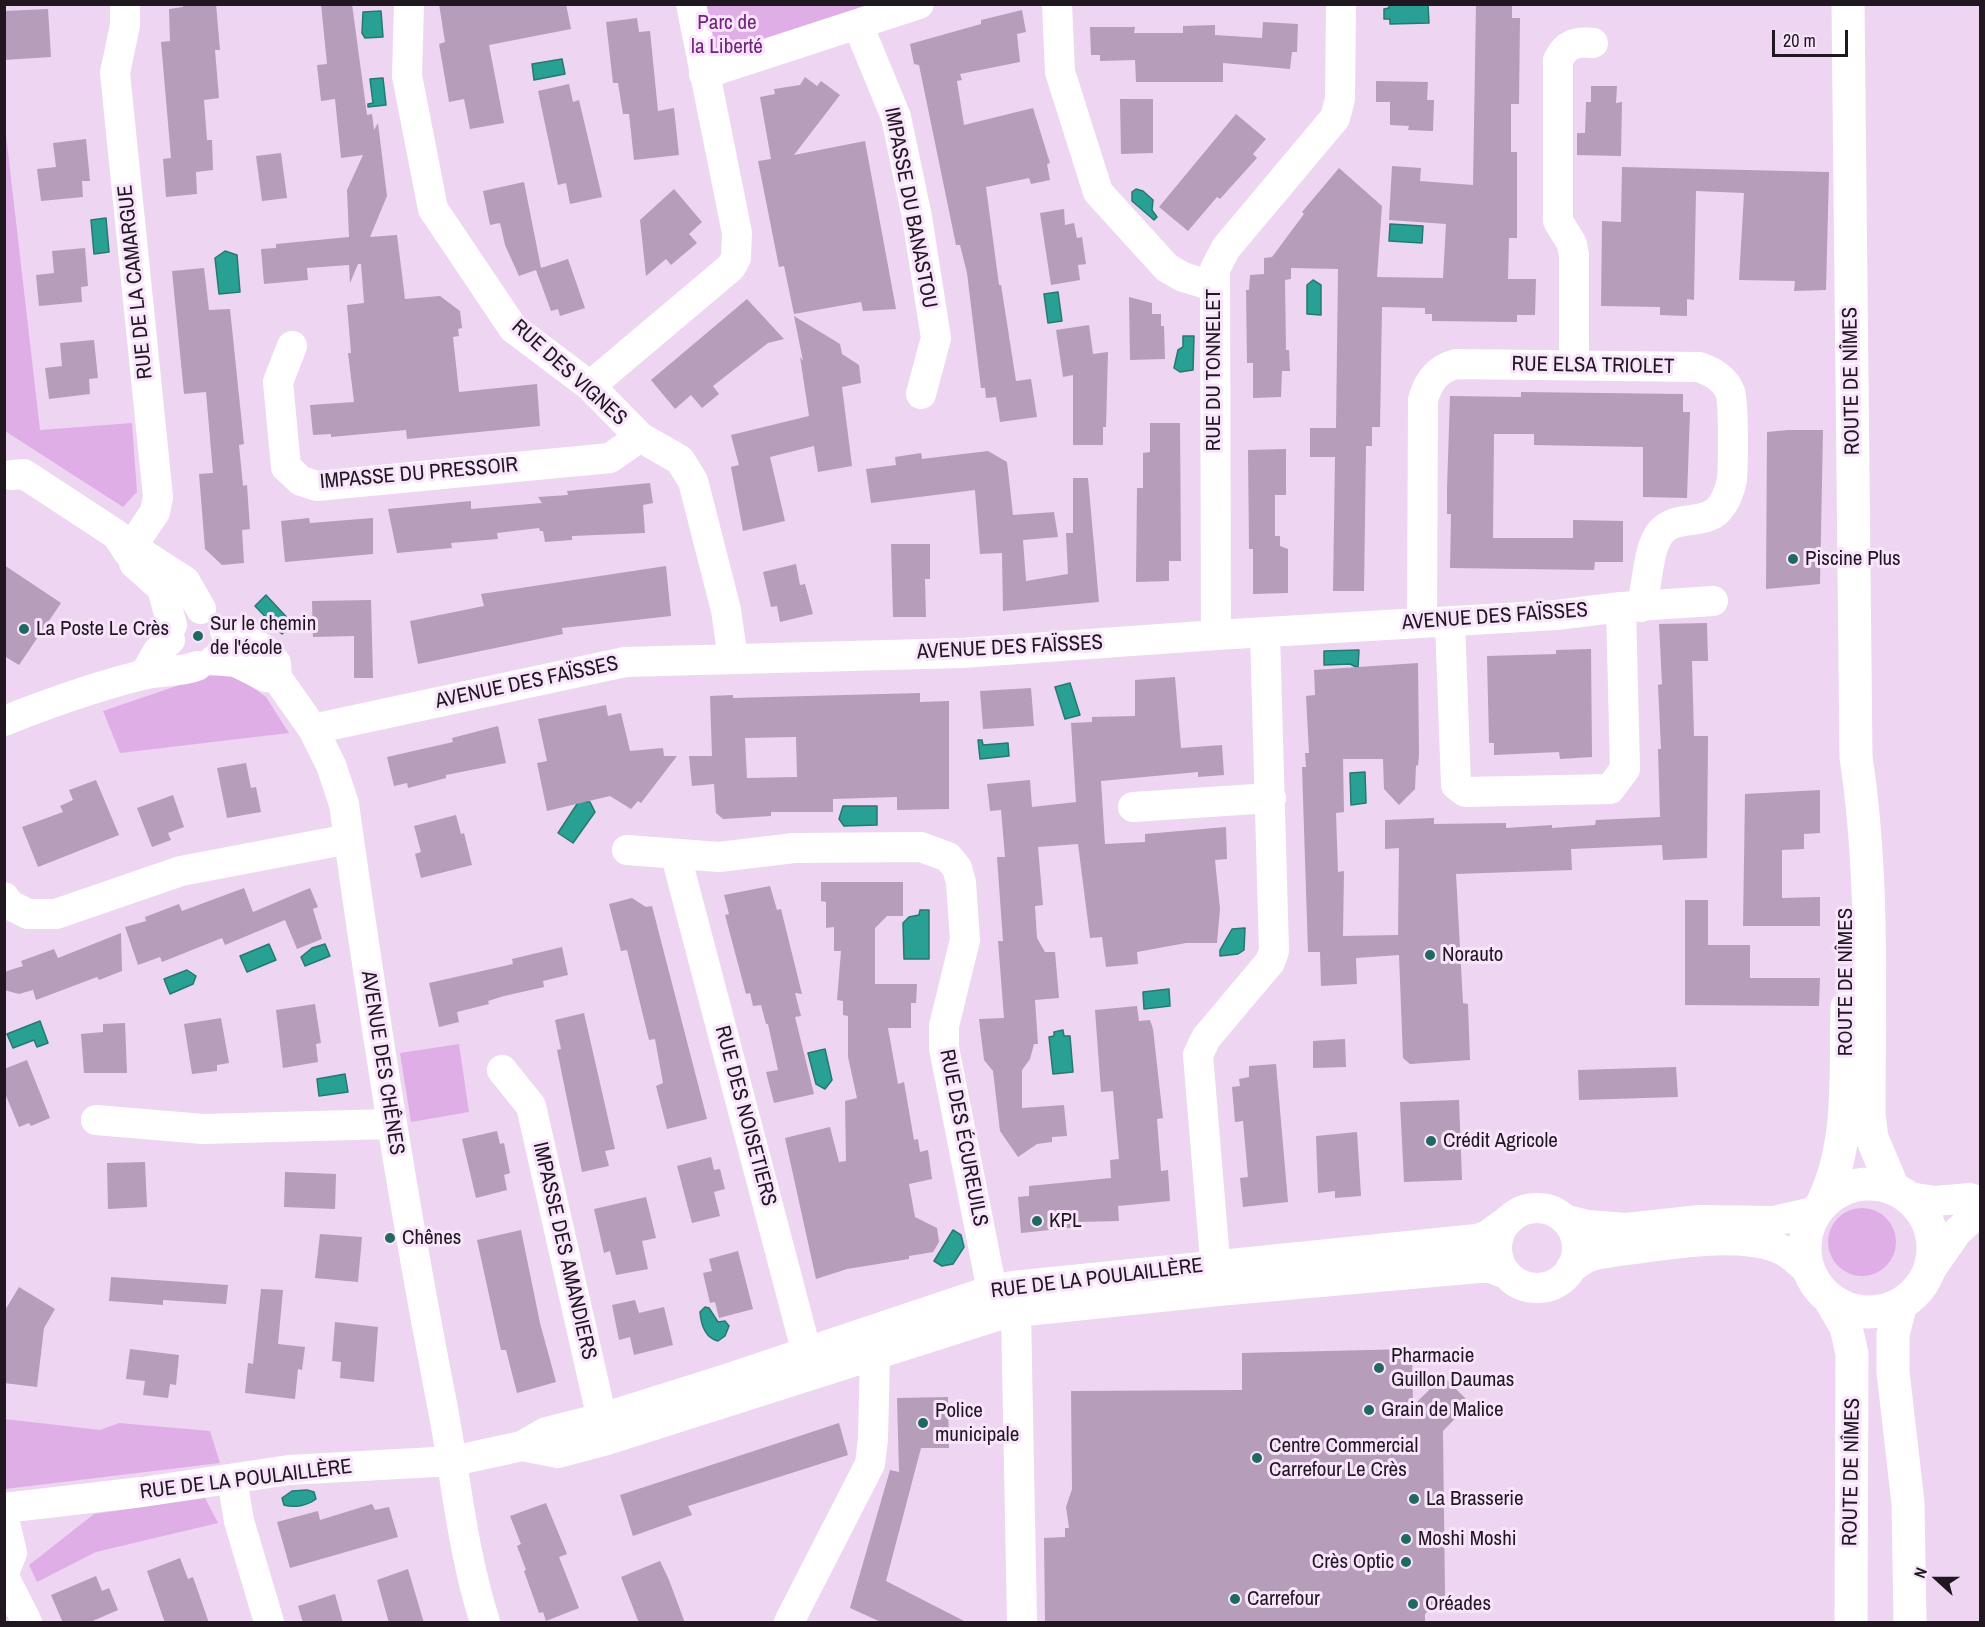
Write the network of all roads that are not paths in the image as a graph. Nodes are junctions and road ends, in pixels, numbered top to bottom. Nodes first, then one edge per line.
1 (125, 4) edge
2 (409, 4) edge
3 (691, 4) edge
4 (919, 4) edge
5 (1057, 4) edge
6 (1341, 4) edge
7 (1848, 4) edge
8 (858, 25) junction
9 (1593, 43) dead end
10 (704, 74) junction
11 (1213, 286) junction
12 (292, 346) dead end
13 (1574, 365) junction
14 (590, 386) junction
15 (921, 394) dead end
16 (640, 437) junction
17 (8, 472) edge
18 (128, 552) junction
19 (1713, 601) dead end
20 (1631, 607) junction
21 (201, 609) junction
22 (1436, 621) junction
23 (225, 631) junction
24 (171, 632) junction
25 (1265, 633) junction
26 (1216, 634) junction
27 (734, 659) junction
28 (206, 663) junction
29 (145, 674) junction
30 (278, 678) junction
31 (4, 721) edge
32 (313, 729) junction
33 (1856, 757) junction
34 (1271, 798) junction
35 (1132, 807) dead end
36 (349, 839) junction
37 (627, 850) dead end
38 (676, 855) junction
39 (4, 897) edge
40 (502, 1070) dead end
41 (96, 1119) dead end
42 (391, 1124) junction
43 (1901, 1192) junction
44 (1980, 1201) edge
45 (1820, 1207) junction
46 (1980, 1211) edge
47 (1510, 1219) junction
48 (1564, 1219) junction
49 (1571, 1268) junction
50 (1809, 1271) junction
51 (1929, 1272) junction
52 (1506, 1274) junction
53 (1216, 1278) junction
54 (1829, 1298) junction
55 (1901, 1304) junction
56 (1001, 1306) junction
57 (875, 1354) junction
58 (810, 1364) junction
59 (604, 1429) junction
60 (453, 1461) junction
61 (232, 1479) junction
62 (4, 1508) edge
63 (4, 1519) edge
64 (4, 1575) edge
65 (1852, 1620) edge
66 (27, 1623) edge
67 (269, 1623) edge
68 (485, 1623) edge
69 (789, 1623) edge
70 (1022, 1623) edge
71 (1910, 1623) edge

1 - 18 street, RUE DE LA CAMARGUE
2 - 14 street, RUE DES VIGNES
3 - 10 street
4 - 8 street
5 - 11 street
6 - 11 street, RUE DU TONNELET
7 - 33 main road, ROUTE DE NÎMES
8 - 10 street
8 - 15 street, IMPASSE DU BANASTOU
9 - 13 street
10 - 14 street
11 - 26 street, RUE DU TONNELET
12 - 16 street, IMPASSE DU PRESSOIR
13 - 20 street, RUE ELSA TRIOLET
13 - 22 street, RUE ELSA TRIOLET
14 - 16 street, RUE DES VIGNES
16 - 27 street, RUE DES VIGNES
17 - 18 street
18 - 21 street
18 - 24 street
19 - 20 street, AVENUE DES FAÏSSES
20 - 22 street, AVENUE DES FAÏSSES
20 - 22 street, RUE ELSA TRIOLET
21 - 23 street
21 - 24 street
22 - 25 street, AVENUE DES FAÏSSES
23 - 28 street
23 - 30 street, AVENUE DES CHÊNES
24 - 28 street
24 - 29 street
25 - 26 street, AVENUE DES FAÏSSES
25 - 34 street
26 - 27 street, AVENUE DES FAÏSSES
27 - 32 street, AVENUE DES FAÏSSES
28 - 29 street
28 - 30 street
29 - 31 street
30 - 32 street, AVENUE DES CHÊNES
32 - 36 street, AVENUE DES CHÊNES
33 - 43 main road, ROUTE DE NÎMES
33 - 45 main road, ROUTE DE NÎMES
34 - 35 street
34 - 53 street
36 - 39 street
36 - 42 street, AVENUE DES CHÊNES
37 - 38 street, RUE DES ÉCUREUILS
38 - 56 street, RUE DES ÉCUREUILS
38 - 58 street, RUE DES NOISETIERS
40 - 59 street, IMPASSE DES AMANDIERS
41 - 42 street
42 - 60 street, AVENUE DES CHÊNES
43 - 44 street
43 - 45 main road
43 - 51 main road
45 - 48 street, RUE DE LA POULAILLÈRE
45 - 50 main road
46 - 51 street
47 - 48 street, RUE DE LA POULAILLÈRE
47 - 52 street
47 - 53 street, RUE DE LA POULAILLÈRE
48 - 49 street
49 - 50 street, RUE DE LA POULAILLÈRE
49 - 52 street, RUE DE LA POULAILLÈRE
50 - 54 main road
51 - 55 main road
52 - 53 street, RUE DE LA POULAILLÈRE
53 - 56 street, RUE DE LA POULAILLÈRE
54 - 55 main road
54 - 65 main road, ROUTE DE NÎMES
55 - 71 main road, ROUTE DE NÎMES
56 - 57 street, RUE DE LA POULAILLÈRE
56 - 58 street, RUE DE LA POULAILLÈRE
56 - 70 street, RUE DES ÉCUREUILS
57 - 58 street, RUE DE LA POULAILLÈRE
57 - 69 street
58 - 59 street, RUE DE LA POULAILLÈRE
59 - 60 street, RUE DE LA POULAILLÈRE
60 - 61 street, RUE DE LA POULAILLÈRE
60 - 68 street, AVENUE DES CHÊNES
61 - 62 street, RUE DE LA POULAILLÈRE
61 - 67 street
63 - 64 street
64 - 66 street

